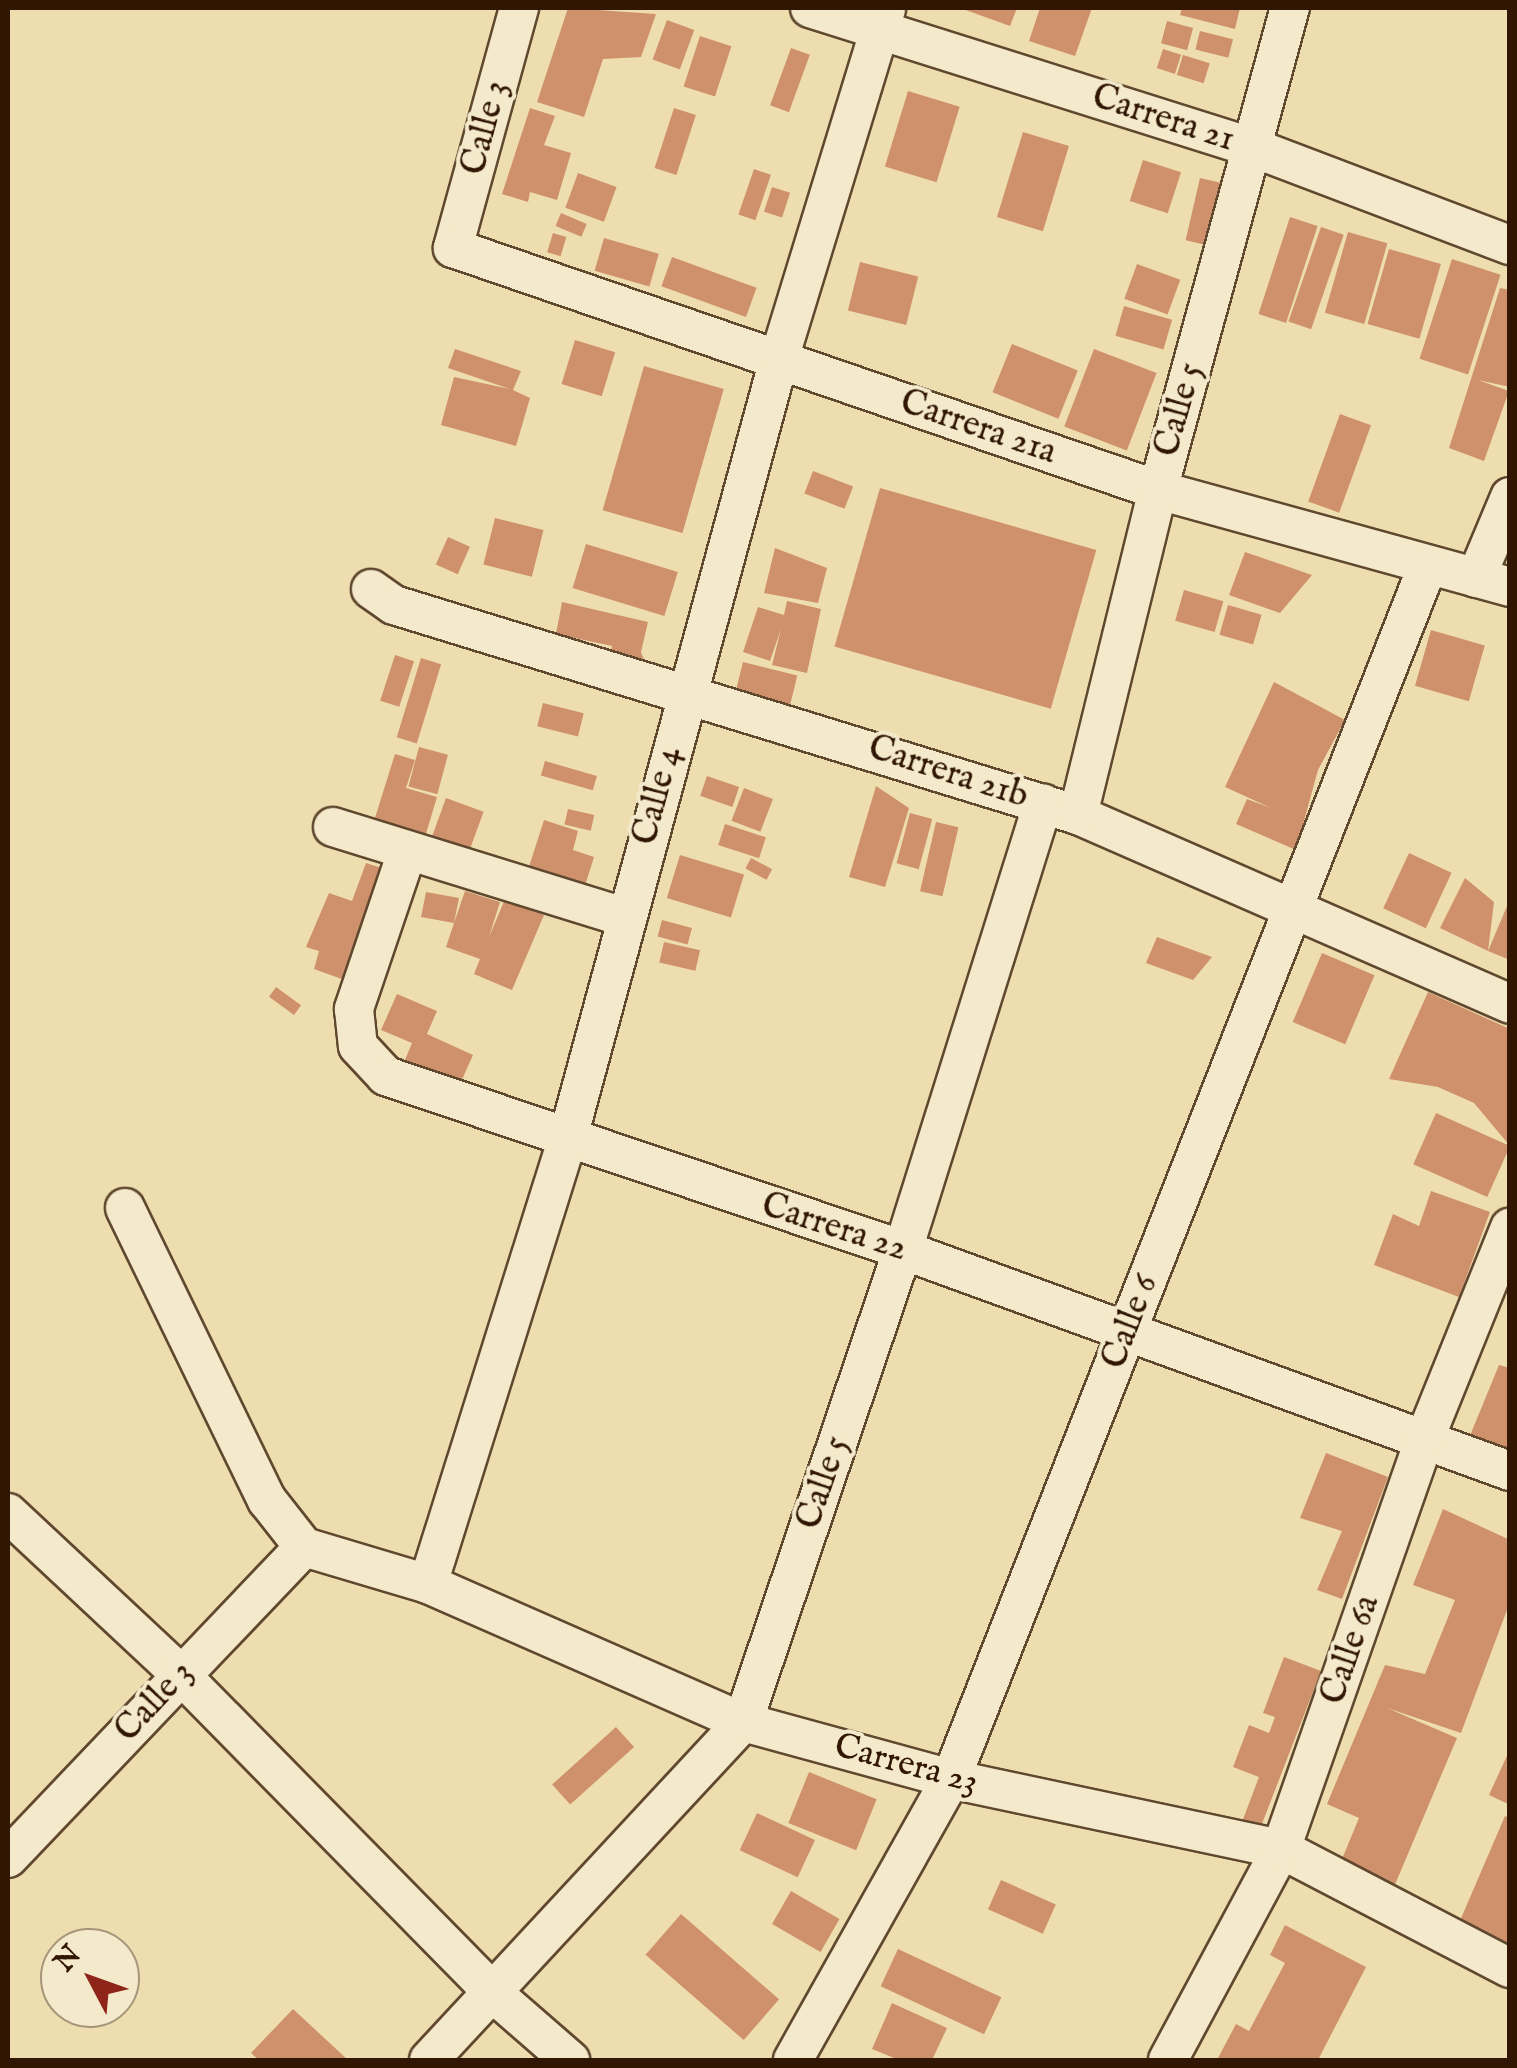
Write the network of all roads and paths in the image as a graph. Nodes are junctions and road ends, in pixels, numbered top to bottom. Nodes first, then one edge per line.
1 (519, 8) edge
2 (810, 8) edge
3 (1290, 8) edge
4 (883, 18) edge
5 (1254, 148) junction
6 (1510, 245) edge
7 (453, 248) joint
8 (779, 358) junction
9 (1158, 490) junction
10 (1510, 497) edge
11 (1428, 564) junction
12 (1493, 582) edge
13 (371, 589) dead end
14 (686, 690) junction
15 (1060, 809) junction
16 (332, 827) dead end
17 (407, 852) junction
18 (1290, 913) junction
19 (626, 918) junction
20 (1510, 1004) edge
21 (567, 1141) junction
22 (126, 1208) dead end
23 (1510, 1228) edge
24 (903, 1250) junction
25 (1128, 1331) junction
26 (1425, 1438) junction
27 (1510, 1470) edge
28 (8, 1513) edge
29 (304, 1547) junction
30 (428, 1584) junction
31 (180, 1674) junction
32 (743, 1722) junction
33 (951, 1779) junction
34 (1281, 1850) junction
35 (8, 1858) edge
36 (1510, 1968) edge
37 (494, 1994) junction
38 (429, 2060) edge
39 (570, 2060) edge
40 (793, 2060) edge
41 (1168, 2060) edge

1 - 7 street, Calle 3
2 - 4 street, Carrera 21
3 - 5 street, Calle 5
4 - 5 street, Carrera 21
4 - 8 street, Calle 4
5 - 6 street, Carrera 21
5 - 9 street, Calle 5
7 - 8 street, Carrera 21a
8 - 9 street, Carrera 21a
8 - 14 street, Calle 4
9 - 11 street, Carrera 21a
9 - 15 street, Calle 5
10 - 12 street
11 - 12 street, Carrera 21a
11 - 18 street, Calle 6
13 - 14 street, Carrera 21b
14 - 15 street, Carrera 21b
14 - 19 street, Calle 4
15 - 18 street, Carrera 21b
15 - 24 street, Calle 5
16 - 17 street
17 - 19 street
17 - 21 street, Carrera 22
18 - 20 street, Carrera 21b
18 - 25 street, Calle 6
19 - 21 street, Calle 4
21 - 24 street, Carrera 22
21 - 30 street, Calle 4
22 - 29 street
23 - 26 street, Calle 6a
24 - 25 street, Carrera 22
24 - 32 street, Calle 5
25 - 26 street, Carrera 22
25 - 33 street, Calle 6
26 - 27 street, Carrera 22
26 - 34 street, Calle 6a
28 - 31 street
29 - 30 street, Carrera 23
29 - 31 street, Calle 3
30 - 32 street, Carrera 23
31 - 35 street, Calle 3
31 - 37 street
32 - 33 street, Carrera 23
32 - 37 street, Calle 5
33 - 34 street, Carrera 23
33 - 40 street, Calle 6
34 - 36 street, Carrera 23
34 - 41 street, Calle 6a
37 - 38 street, Calle 5
37 - 39 street

